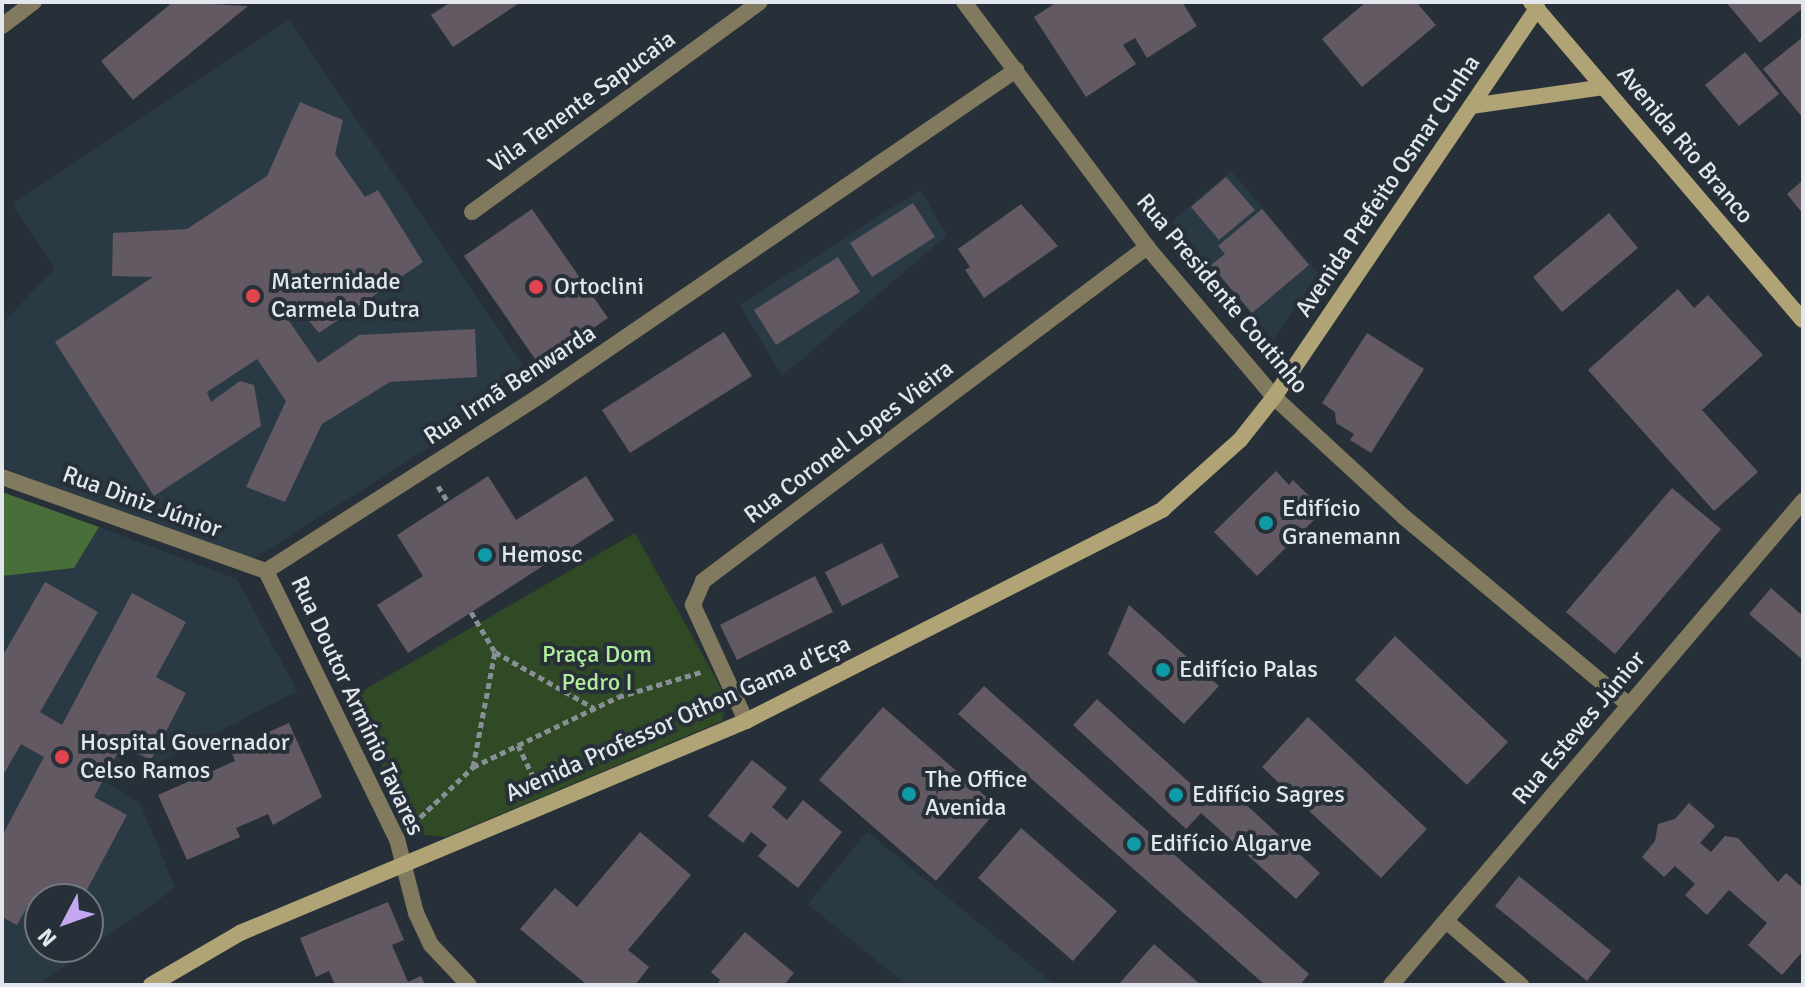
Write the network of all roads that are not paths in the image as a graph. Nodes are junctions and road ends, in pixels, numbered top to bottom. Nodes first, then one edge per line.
1 (34, 2) edge
2 (760, 2) edge
3 (964, 2) edge
4 (1537, 4) edge
5 (2, 26) edge
6 (1016, 70) junction
7 (1604, 87) junction
8 (1471, 106) junction
9 (472, 212) dead end
10 (1147, 247) junction
11 (1803, 320) edge
12 (1274, 397) junction
13 (2, 477) edge
14 (1803, 501) edge
15 (266, 571) junction
16 (1629, 705) junction
17 (746, 721) junction
18 (405, 867) junction
19 (1446, 921) junction
20 (151, 985) edge
21 (469, 985) edge
22 (1391, 985) edge
23 (1521, 985) edge

1 - 5 street
2 - 9 street, Vila Tenente Sapucaia
3 - 6 street, Rua Presidente Coutinho
4 - 7 main road, Avenida Rio Branco
4 - 8 main road, Avenida Prefeito Osmar Cunha
6 - 10 street, Rua Presidente Coutinho
6 - 15 street, Rua Irmã Benwarda
7 - 8 main road
7 - 11 main road, Avenida Rio Branco
8 - 12 main road, Avenida Prefeito Osmar Cunha
10 - 12 street, Rua Presidente Coutinho
10 - 17 street, Rua Coronel Lopes Vieira
12 - 16 street, Rua Presidente Coutinho
12 - 17 main road, Avenida Professor Othon Gama d'Eça
13 - 15 street, Rua Diniz Júnior
14 - 16 street, Rua Esteves Júnior
15 - 18 street, Rua Doutor Armínio Tavares
16 - 19 street, Rua Esteves Júnior
17 - 18 main road, Avenida Professor Othon Gama d'Eça
18 - 20 main road, Avenida Professor Othon Gama d'Eça
18 - 21 street, Rua Doutor Armínio Tavares
19 - 22 street, Rua Esteves Júnior
19 - 23 street

